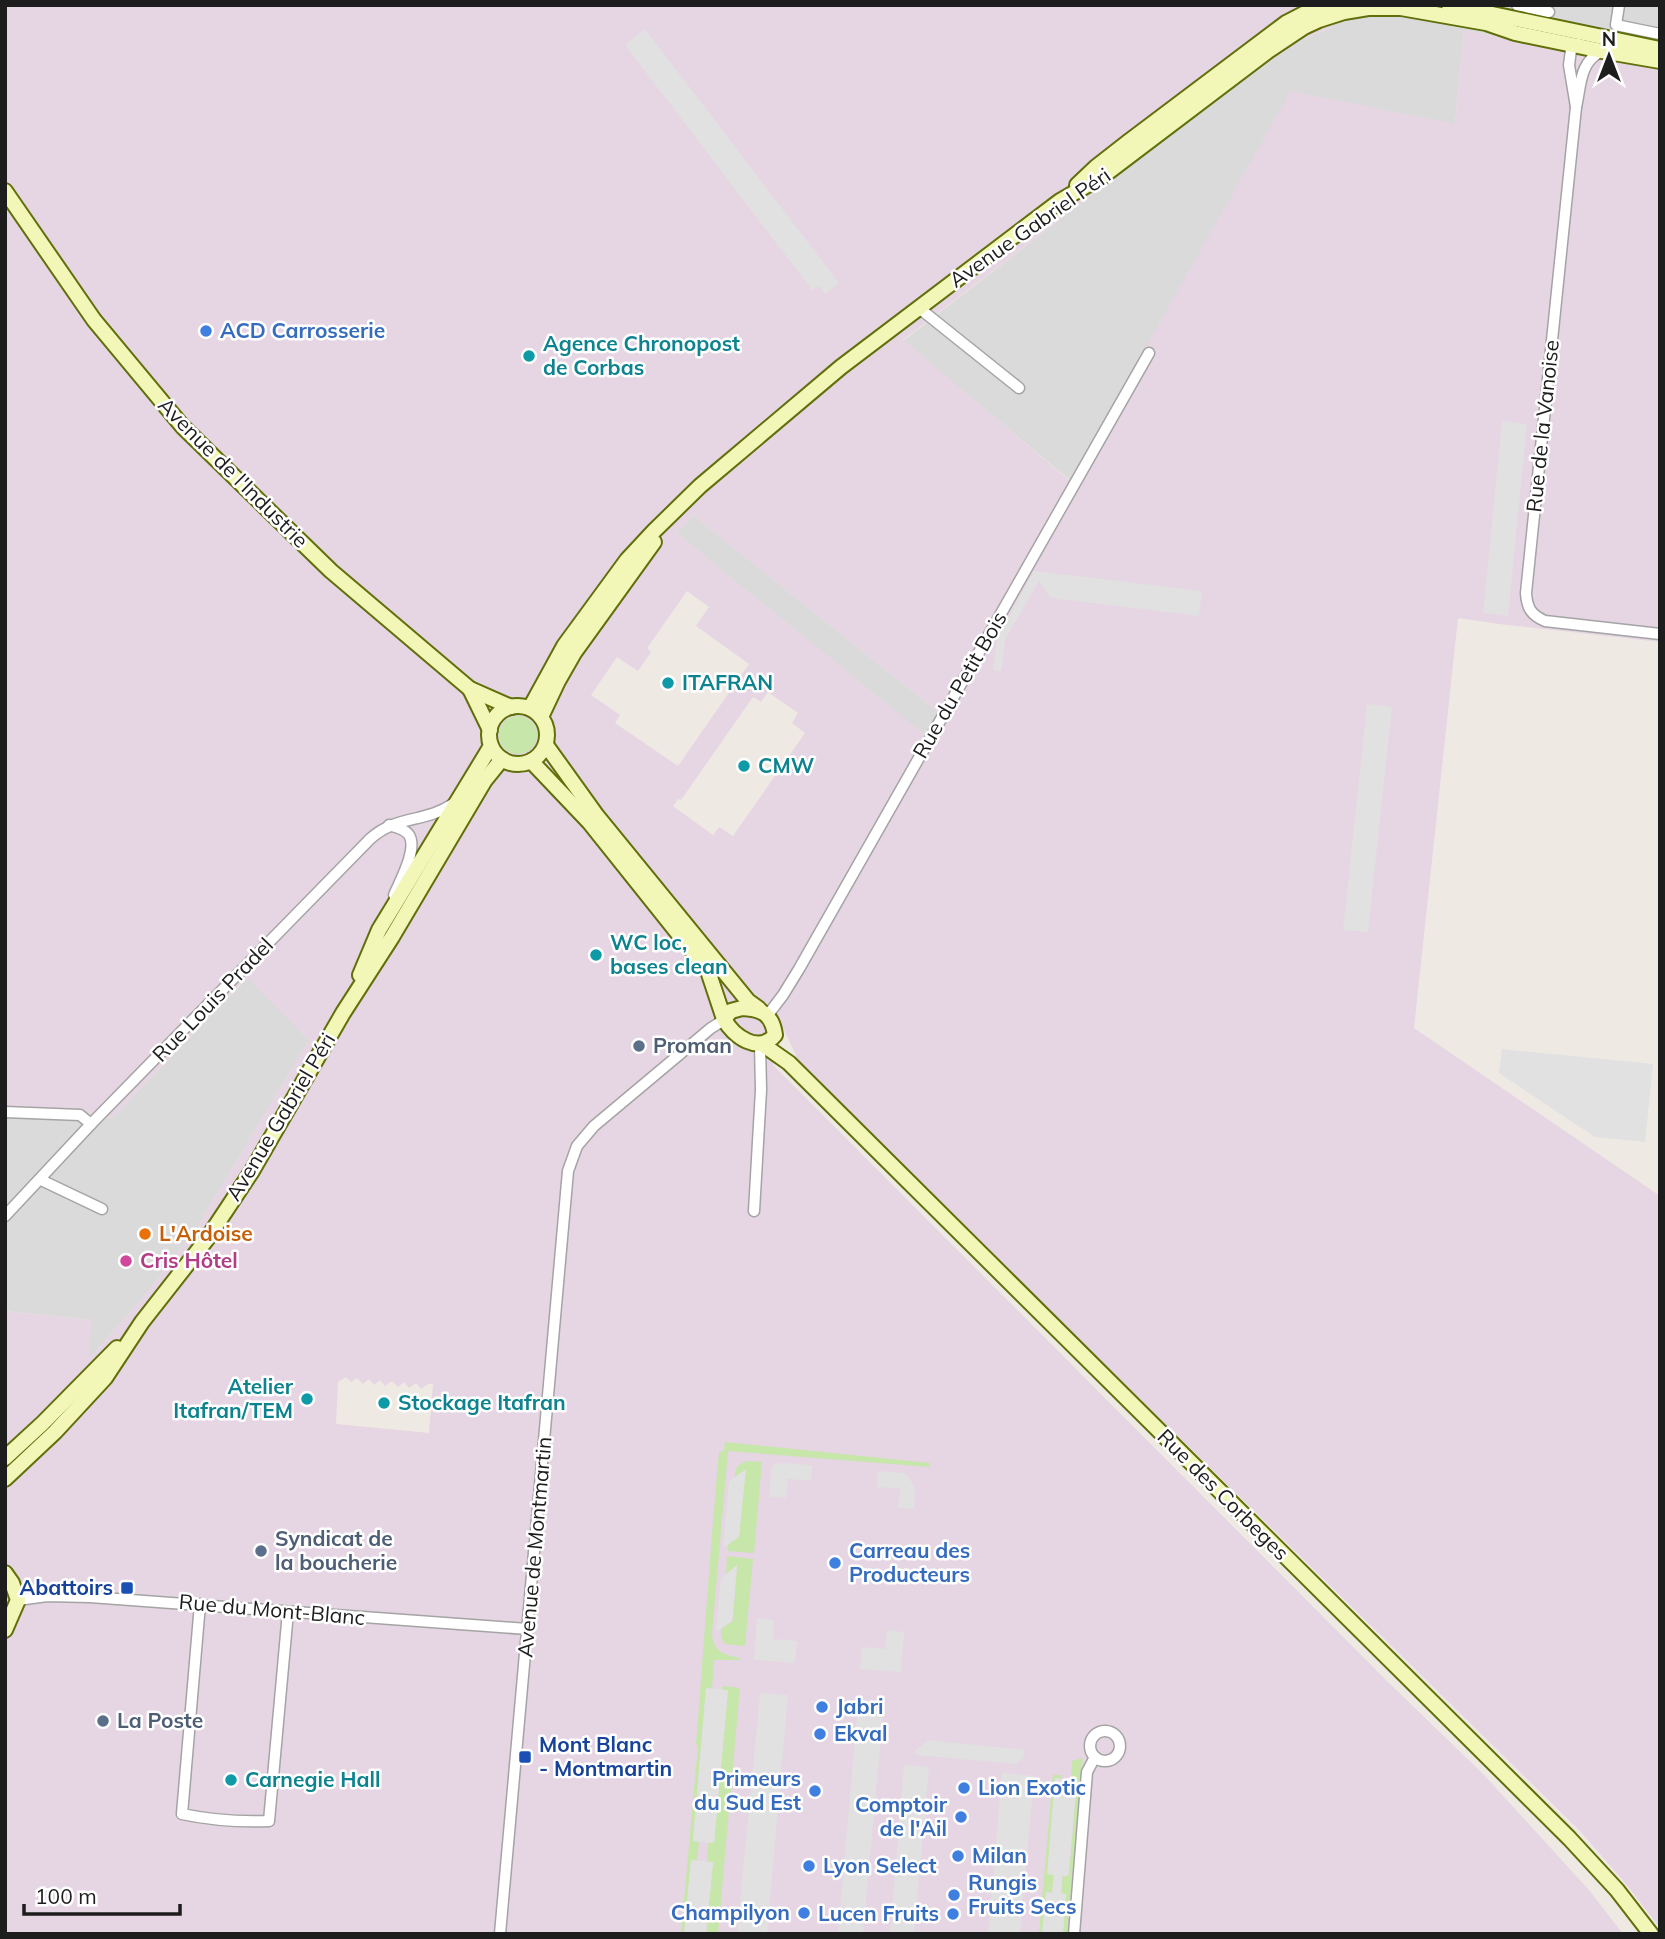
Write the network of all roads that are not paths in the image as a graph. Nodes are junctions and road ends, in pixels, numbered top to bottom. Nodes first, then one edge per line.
1 (1334, 5) edge
2 (1448, 5) edge
3 (1517, 5) edge
4 (1619, 5) edge
5 (1375, 7) edge
6 (1504, 11) edge
7 (1549, 12) dead end
8 (1657, 41) edge
9 (1604, 45) junction
10 (1576, 46) junction
11 (1660, 61) edge
12 (1197, 98) junction
13 (1576, 107) junction
14 (5, 191) edge
15 (919, 308) junction
16 (1149, 352) dead end
17 (1019, 388) dead end
18 (1660, 634) edge
19 (470, 689) junction
20 (511, 707) junction
21 (535, 713) junction
22 (489, 730) junction
23 (545, 745) junction
24 (491, 746) junction
25 (502, 759) junction
26 (531, 761) junction
27 (459, 799) junction
28 (389, 825) junction
29 (379, 930) junction
30 (763, 1012) junction
31 (343, 1013) junction
32 (724, 1019) junction
33 (775, 1035) junction
34 (761, 1045) junction
35 (789, 1063) junction
36 (5, 1112) edge
37 (91, 1124) junction
38 (41, 1180) junction
39 (102, 1209) dead end
40 (754, 1211) dead end
41 (5, 1216) edge
42 (142, 1322) junction
43 (5, 1458) edge
44 (5, 1479) edge
45 (8, 1577) edge
46 (18, 1600) junction
47 (200, 1604) junction
48 (288, 1612) junction
49 (527, 1629) junction
50 (5, 1630) edge
51 (1095, 1757) dead end
52 (500, 1934) edge
53 (1074, 1934) edge
54 (1651, 1934) edge

1 - 12 main road
2 - 6 main road
3 - 7 street
4 - 8 street
5 - 10 main road, Avenue Gabriel Péri
5 - 12 main road, Avenue Gabriel Péri
6 - 9 main road
8 - 9 main road
9 - 10 main road, Avenue Gabriel Péri
9 - 11 main road
9 - 13 street, Rue de la Vanoise
10 - 13 street, Rue de la Vanoise
12 - 15 main road, Avenue Gabriel Péri
13 - 18 street, Rue de la Vanoise
14 - 19 main road, Avenue de l'Industrie
15 - 17 street
15 - 21 main road, Avenue Gabriel Péri
16 - 30 street, Rue du Petit Bois
19 - 20 main road, Avenue de l'Industrie
19 - 22 main road, Avenue de l'Industrie
20 - 21 main road
20 - 22 main road
21 - 23 main road
22 - 24 main road
23 - 26 main road
23 - 30 main road
24 - 25 main road
24 - 27 main road, Avenue Gabriel Péri
25 - 26 main road
25 - 31 main road, Avenue Gabriel Péri
26 - 32 main road
27 - 28 street, Rue Louis Pradel
27 - 29 main road, Avenue Gabriel Péri
28 - 29 street
28 - 37 street, Rue Louis Pradel
29 - 31 main road, Avenue Gabriel Péri
30 - 32 main road
30 - 33 main road
31 - 42 main road, Avenue Gabriel Péri
32 - 34 main road
32 - 49 street, Avenue de Montmartin
33 - 34 main road
33 - 35 main road, Rue des Corbeges
34 - 35 main road, Rue des Corbeges
34 - 40 street
35 - 54 main road, Rue des Corbeges
36 - 37 street
37 - 38 street, Rue Louis Pradel
38 - 39 street
38 - 41 street, Rue Louis Pradel
42 - 43 main road, Avenue Gabriel Péri
42 - 44 main road, Avenue Gabriel Péri
45 - 46 main road
46 - 47 street, Rue du Mont-Blanc
46 - 50 main road
47 - 48 street, Rue du Mont-Blanc
47 - 48 street
48 - 49 street, Rue du Mont-Blanc
49 - 52 street, Avenue de Montmartin
51 - 53 street

